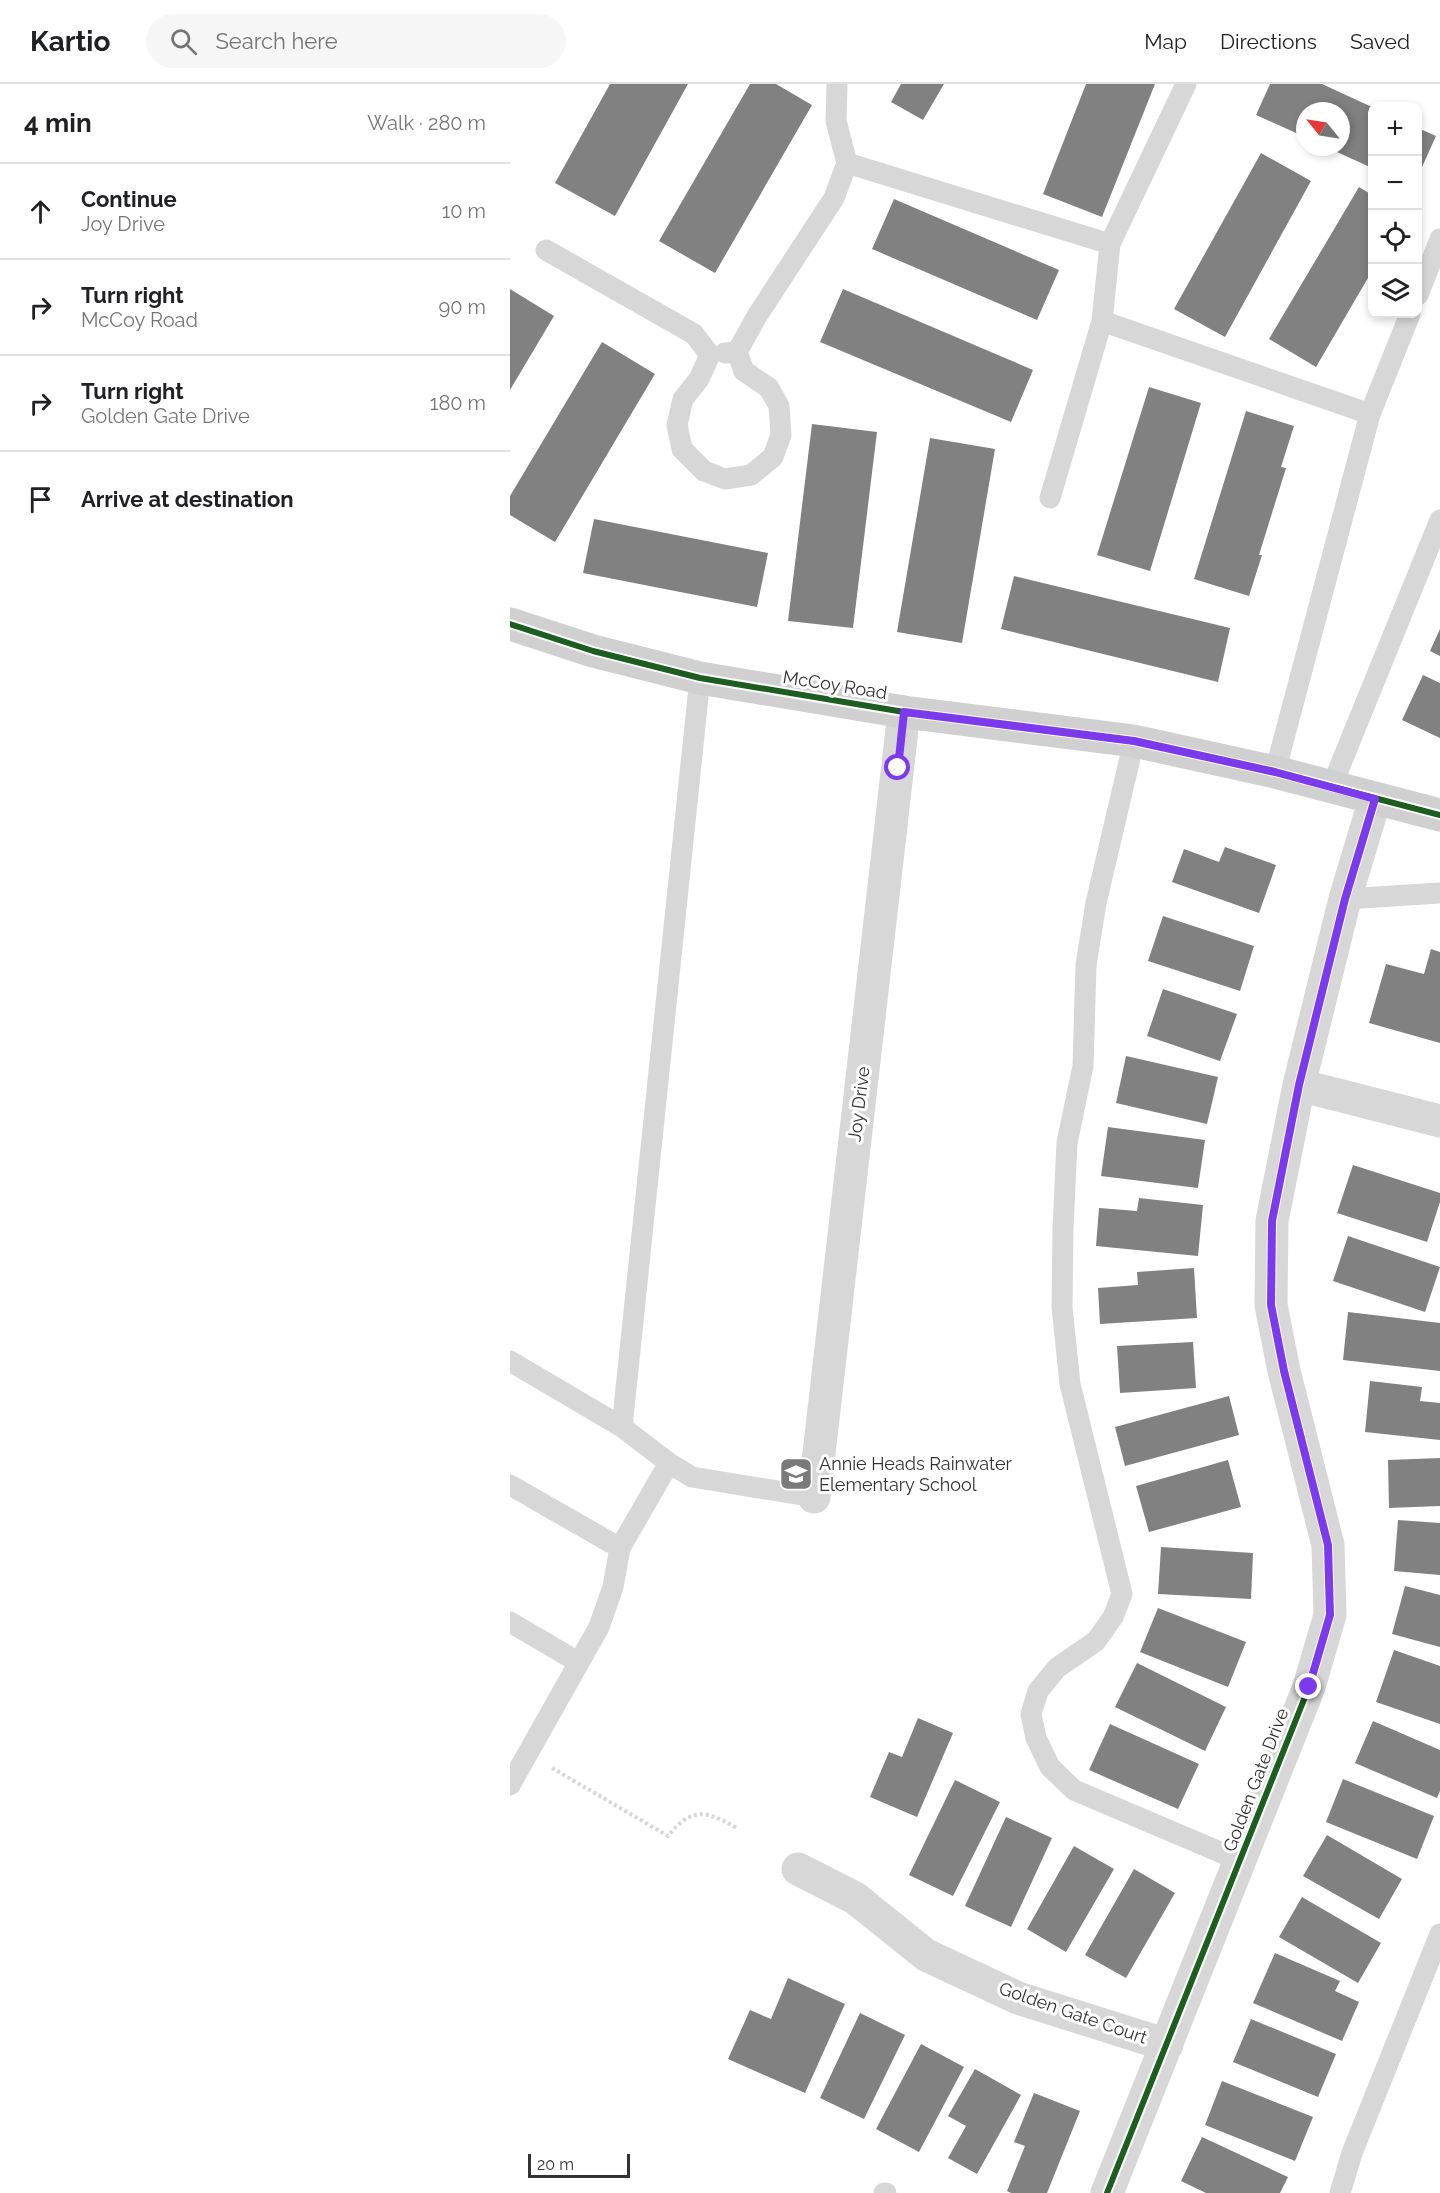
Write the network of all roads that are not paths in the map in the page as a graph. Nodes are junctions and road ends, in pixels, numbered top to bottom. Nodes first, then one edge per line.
1 (837, 84) edge
2 (1186, 84) edge
3 (847, 162) junction
4 (1440, 239) edge
5 (1110, 244) junction
6 (546, 250) dead end
7 (1422, 285) edge
8 (1408, 318) edge
9 (1102, 321) junction
10 (737, 352) junction
11 (710, 355) junction
12 (1370, 414) junction
13 (1050, 498) dead end
14 (1440, 520) edge
15 (510, 624) edge
16 (700, 678) junction
17 (904, 712) junction
18 (1134, 741) junction
19 (1275, 772) junction
20 (1331, 788) junction
21 (1375, 799) junction
22 (1440, 815) edge
23 (1440, 893) edge
24 (1345, 899) junction
25 (1299, 1085) junction
26 (1440, 1121) edge
27 (510, 1361) edge
28 (622, 1427) junction
29 (669, 1463) junction
30 (510, 1485) edge
31 (814, 1497) joint
32 (620, 1548) junction
33 (510, 1622) edge
34 (578, 1662) junction
35 (510, 1785) edge
36 (1241, 1861) junction
37 (798, 1869) dead end
38 (1440, 1934) edge
39 (1167, 2045) junction
40 (1107, 2193) edge
41 (1340, 2193) edge

1 - 3 lane
2 - 5 lane
3 - 5 lane
3 - 10 lane
4 - 7 lane
5 - 9 lane
6 - 11 lane
8 - 12 lane
9 - 12 lane
9 - 13 lane
10 - 11 lane
10 - 11 lane
12 - 19 lane
14 - 20 lane
15 - 16 street, McCoy Road
16 - 17 street, McCoy Road
16 - 28 lane
17 - 18 street, McCoy Road
17 - 31 street, Joy Drive
18 - 19 street, McCoy Road
18 - 36 lane
19 - 20 street, McCoy Road
20 - 21 street, McCoy Road
21 - 22 street, McCoy Road
21 - 24 street, Golden Gate Drive
23 - 24 lane
24 - 25 street, Golden Gate Drive
25 - 26 street
25 - 36 street, Golden Gate Drive
27 - 28 lane
28 - 29 lane
29 - 31 lane
29 - 32 lane
30 - 32 lane
32 - 34 lane
33 - 34 lane
34 - 35 lane
36 - 39 street, Golden Gate Drive
37 - 39 street, Golden Gate Court
38 - 41 lane
39 - 40 street, Golden Gate Drive

